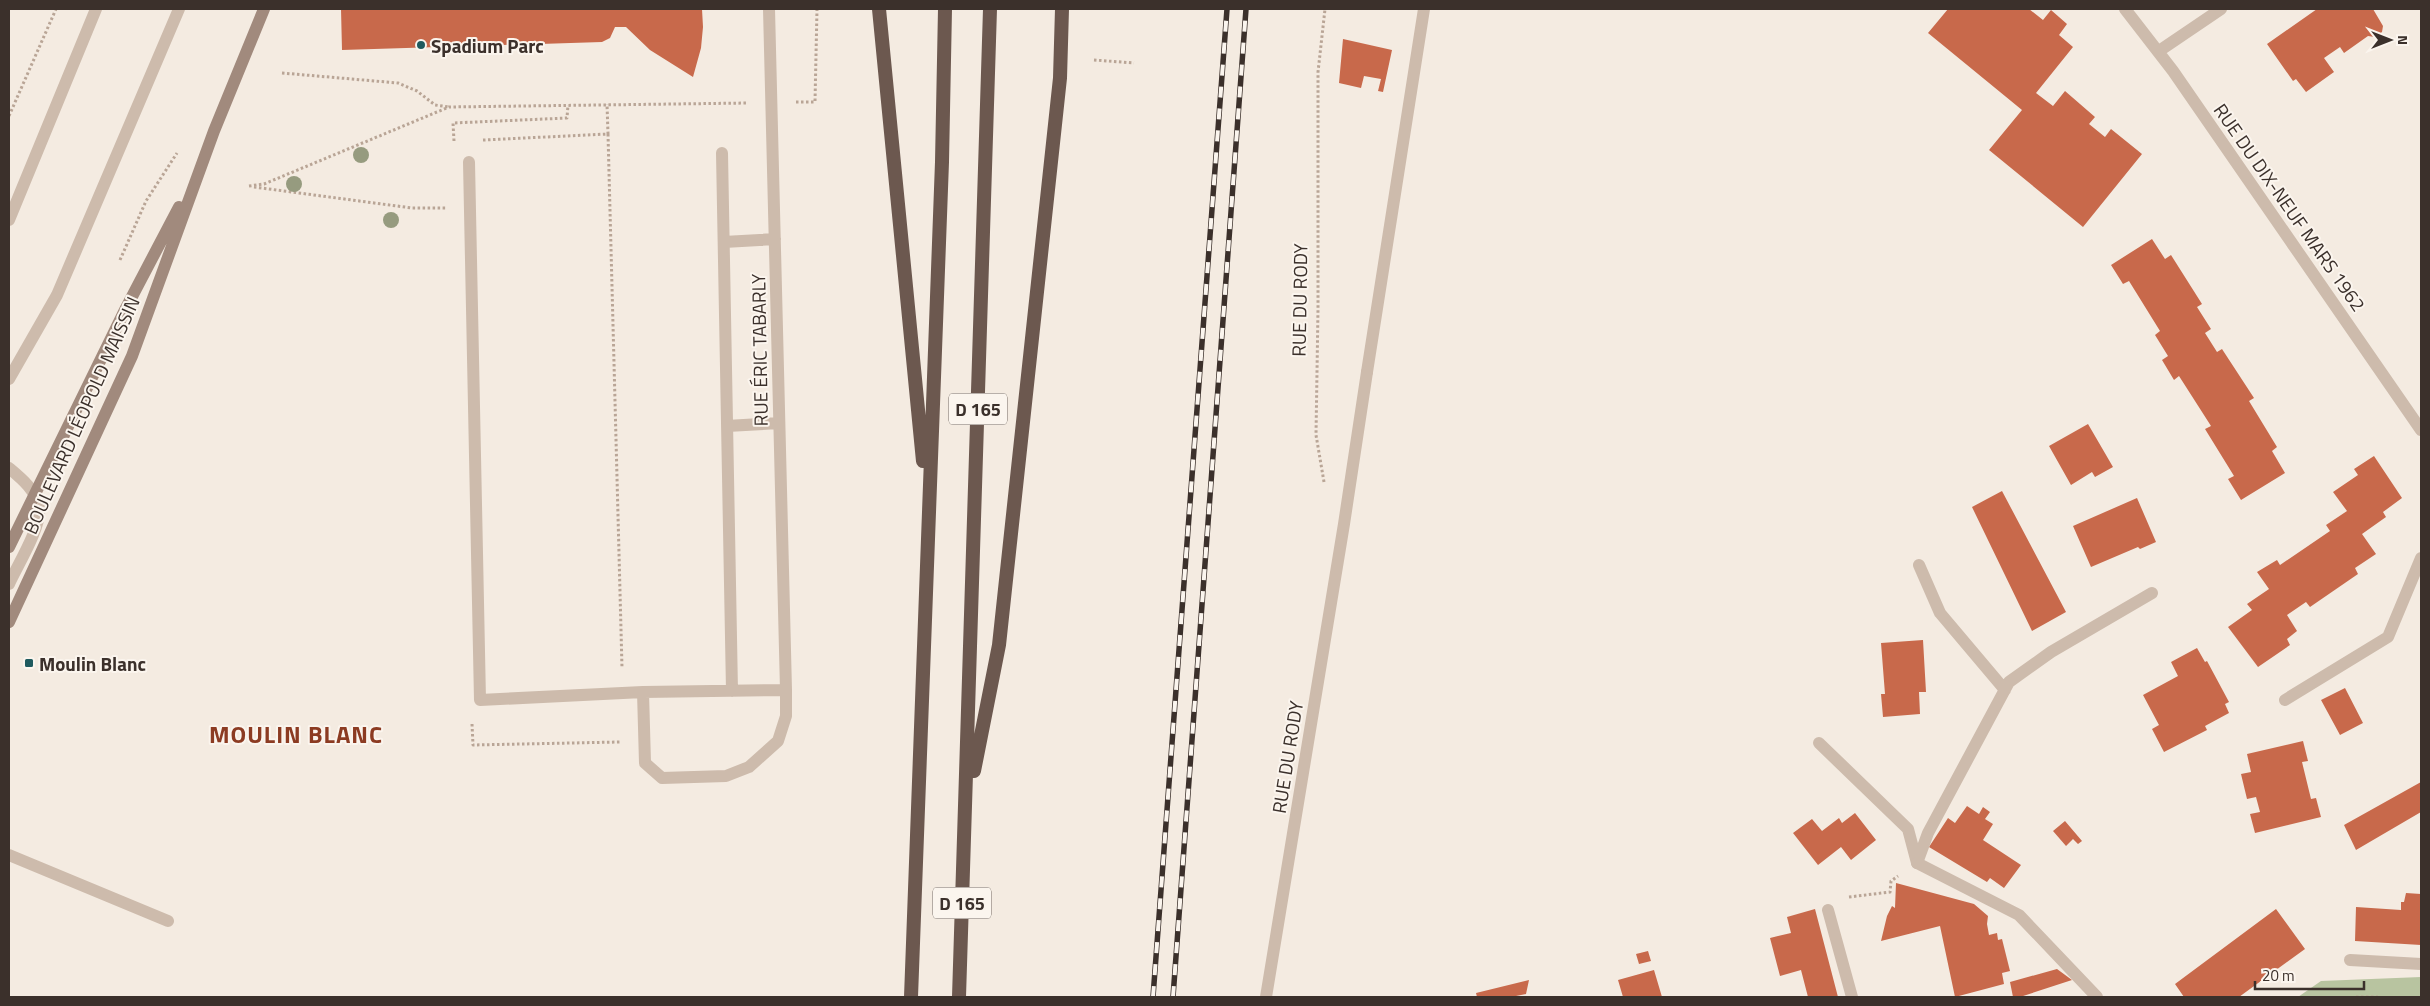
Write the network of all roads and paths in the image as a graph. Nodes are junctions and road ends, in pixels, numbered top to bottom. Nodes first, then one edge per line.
1 (56, 9) edge
2 (96, 9) edge
3 (179, 9) edge
4 (264, 9) edge
5 (769, 9) edge
6 (817, 9) edge
7 (880, 9) edge
8 (945, 9) edge
9 (990, 9) edge
10 (1062, 9) edge
11 (1325, 9) edge
12 (1424, 9) edge
13 (2125, 9) edge
14 (2221, 9) edge
15 (2159, 51) junction
16 (1094, 60) dead end
17 (1134, 62) dead end
18 (282, 73) dead end
19 (815, 102) dead end
20 (771, 103) junction
21 (607, 104) junction
22 (568, 105) junction
23 (449, 107) junction
24 (9, 116) edge
25 (608, 134) junction
26 (482, 140) dead end
27 (463, 141) dead end
28 (453, 142) junction
29 (454, 151) dead end
30 (722, 153) dead end
31 (469, 162) dead end
32 (202, 165) junction
33 (434, 209) dead end
34 (9, 220) edge
35 (775, 239) junction
36 (724, 242) junction
37 (9, 378) edge
38 (779, 423) junction
39 (727, 426) junction
40 (2421, 430) edge
41 (9, 468) edge
42 (35, 494) junction
43 (928, 517) junction
44 (1344, 524) junction
45 (9, 547) edge
46 (2421, 558) edge
47 (1919, 565) dead end
48 (9, 584) edge
49 (2152, 593) dead end
50 (9, 622) edge
51 (786, 690) junction
52 (2005, 690) junction
53 (732, 691) junction
54 (643, 692) junction
55 (623, 694) junction
56 (2285, 700) dead end
57 (472, 715) dead end
58 (625, 742) dead end
59 (1819, 743) dead end
60 (966, 809) junction
61 (9, 855) edge
62 (1918, 863) junction
63 (1828, 910) joint
64 (168, 921) dead end
65 (2350, 960) dead end
66 (2421, 964) edge
67 (911, 997) edge
68 (959, 997) edge
69 (1266, 997) edge
70 (1852, 997) edge
71 (2097, 997) edge
72 (2356, 997) edge
73 (2378, 997) edge

1 - 24 path
2 - 34 street
3 - 37 street
4 - 32 main road, BOULEVARD LÉOPOLD MAISSIN
5 - 20 street, RUE ÉRIC TABARLY
6 - 19 path
7 - 43 highway
8 - 43 highway, D 165
9 - 60 highway, D 165
10 - 60 highway
11 - 44 path, RUE DU RODY
12 - 44 street, RUE DU RODY
13 - 15 street, RUE DU DIX-NEUF MARS 1962
14 - 15 street
15 - 40 street, RUE DU DIX-NEUF MARS 1962
16 - 17 path
18 - 23 path
20 - 21 path
20 - 35 street, RUE ÉRIC TABARLY
21 - 22 path
21 - 25 path
22 - 23 path
22 - 28 path
23 - 33 path
25 - 26 path
25 - 55 path
27 - 28 path
28 - 29 path
30 - 36 street
31 - 55 street
32 - 42 main road, BOULEVARD LÉOPOLD MAISSIN
32 - 50 main road, BOULEVARD LÉOPOLD MAISSIN
35 - 36 street
35 - 38 street, RUE ÉRIC TABARLY
36 - 39 street
38 - 39 street
38 - 51 street, RUE ÉRIC TABARLY
39 - 53 street
41 - 42 street
42 - 45 main road, BOULEVARD LÉOPOLD MAISSIN
42 - 48 street
43 - 67 highway, D 165
44 - 69 street, RUE DU RODY
46 - 56 street
47 - 52 street
49 - 52 street
51 - 53 street
51 - 54 street, RUE ÉRIC TABARLY
52 - 62 street
53 - 54 street
54 - 55 street
57 - 58 path
59 - 62 street
60 - 68 highway, D 165
61 - 64 street
62 - 63 path
62 - 71 street
63 - 70 street
65 - 66 street
72 - 73 path

